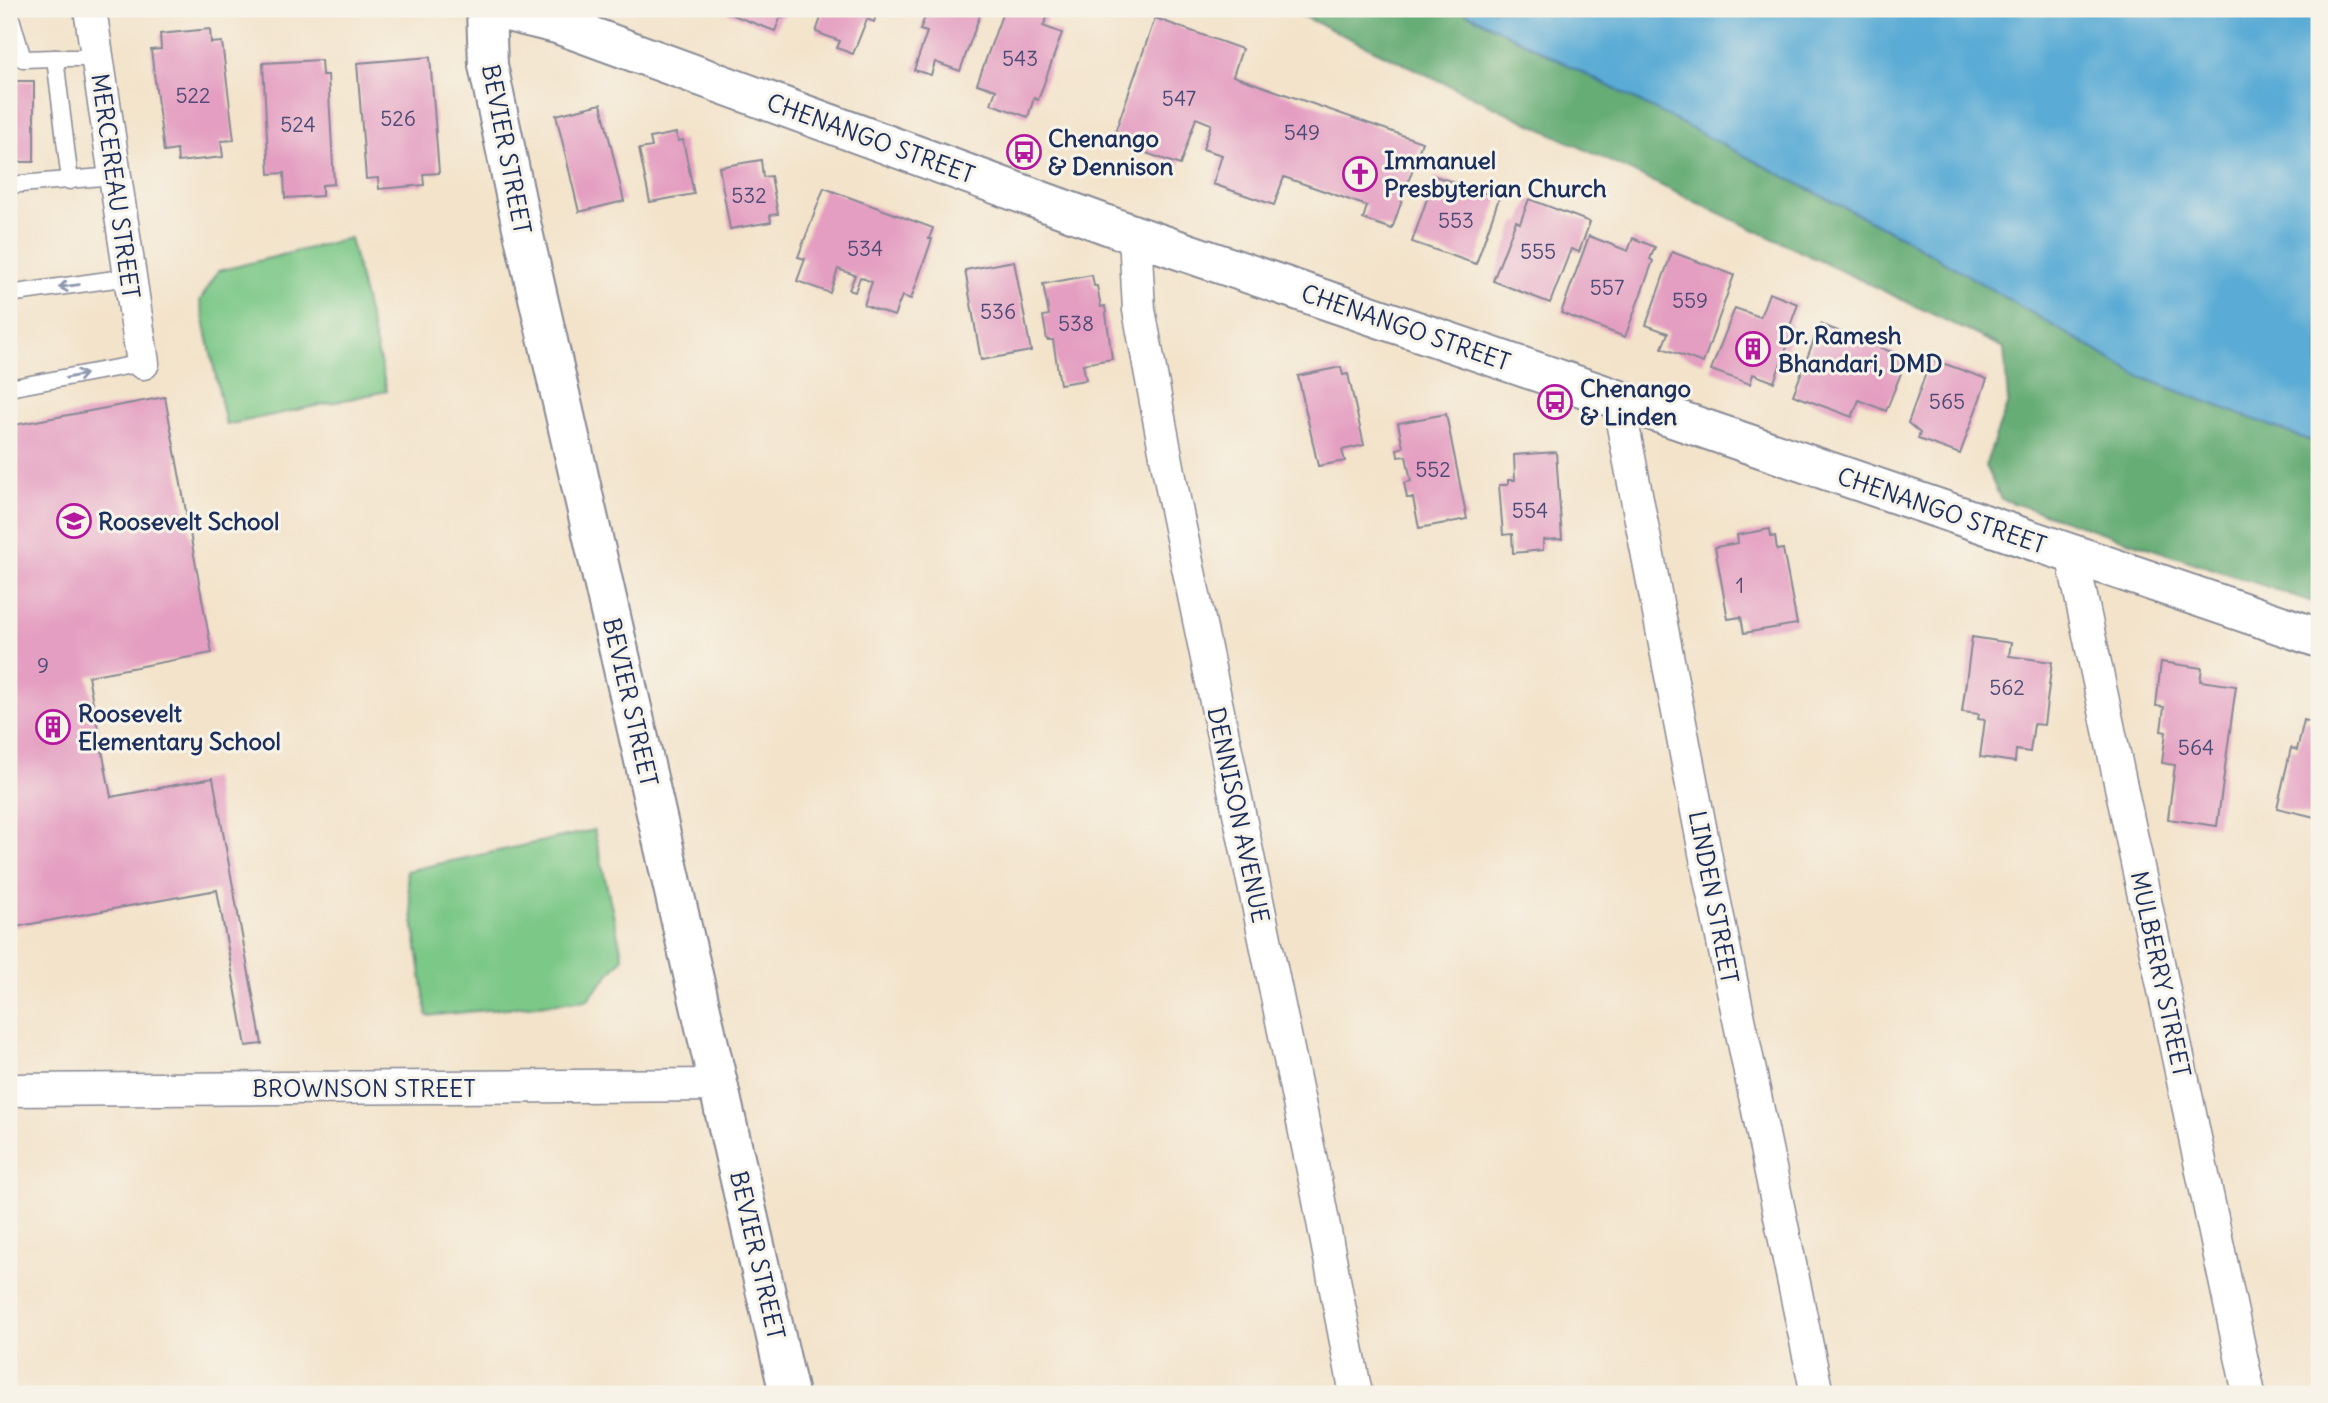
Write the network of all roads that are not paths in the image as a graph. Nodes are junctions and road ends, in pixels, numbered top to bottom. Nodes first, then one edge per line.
1 (90, 9) edge
2 (486, 9) edge
3 (495, 9) edge
4 (10, 18) edge
5 (55, 58) junction
6 (97, 58) junction
7 (16, 59) edge
8 (114, 176) junction
9 (70, 181) junction
10 (9, 186) edge
11 (1135, 235) junction
12 (129, 277) junction
13 (9, 294) edge
14 (142, 363) joint
15 (9, 388) edge
16 (1618, 400) junction
17 (2072, 554) junction
18 (2319, 638) edge
19 (719, 1086) junction
20 (9, 1090) edge
21 (789, 1394) edge
22 (1356, 1394) edge
23 (1817, 1394) edge
24 (2249, 1394) edge

1 - 6 street, MERCEREAU STREET
2 - 19 street, BEVIER STREET
3 - 11 street, CHENANGO STREET
4 - 7 lane
5 - 6 lane
5 - 7 lane
5 - 9 lane
6 - 8 street, MERCEREAU STREET
8 - 9 lane
8 - 12 street, MERCEREAU STREET
9 - 10 lane
11 - 16 street, CHENANGO STREET
11 - 22 street, DENNISON AVENUE
12 -> 13 lane
12 - 14 street, MERCEREAU STREET
15 -> 14 lane
16 - 17 street, CHENANGO STREET
16 - 23 street, LINDEN STREET
17 - 18 street, CHENANGO STREET
17 - 24 street, MULBERRY STREET
19 - 20 street, BROWNSON STREET
19 - 21 street, BEVIER STREET

